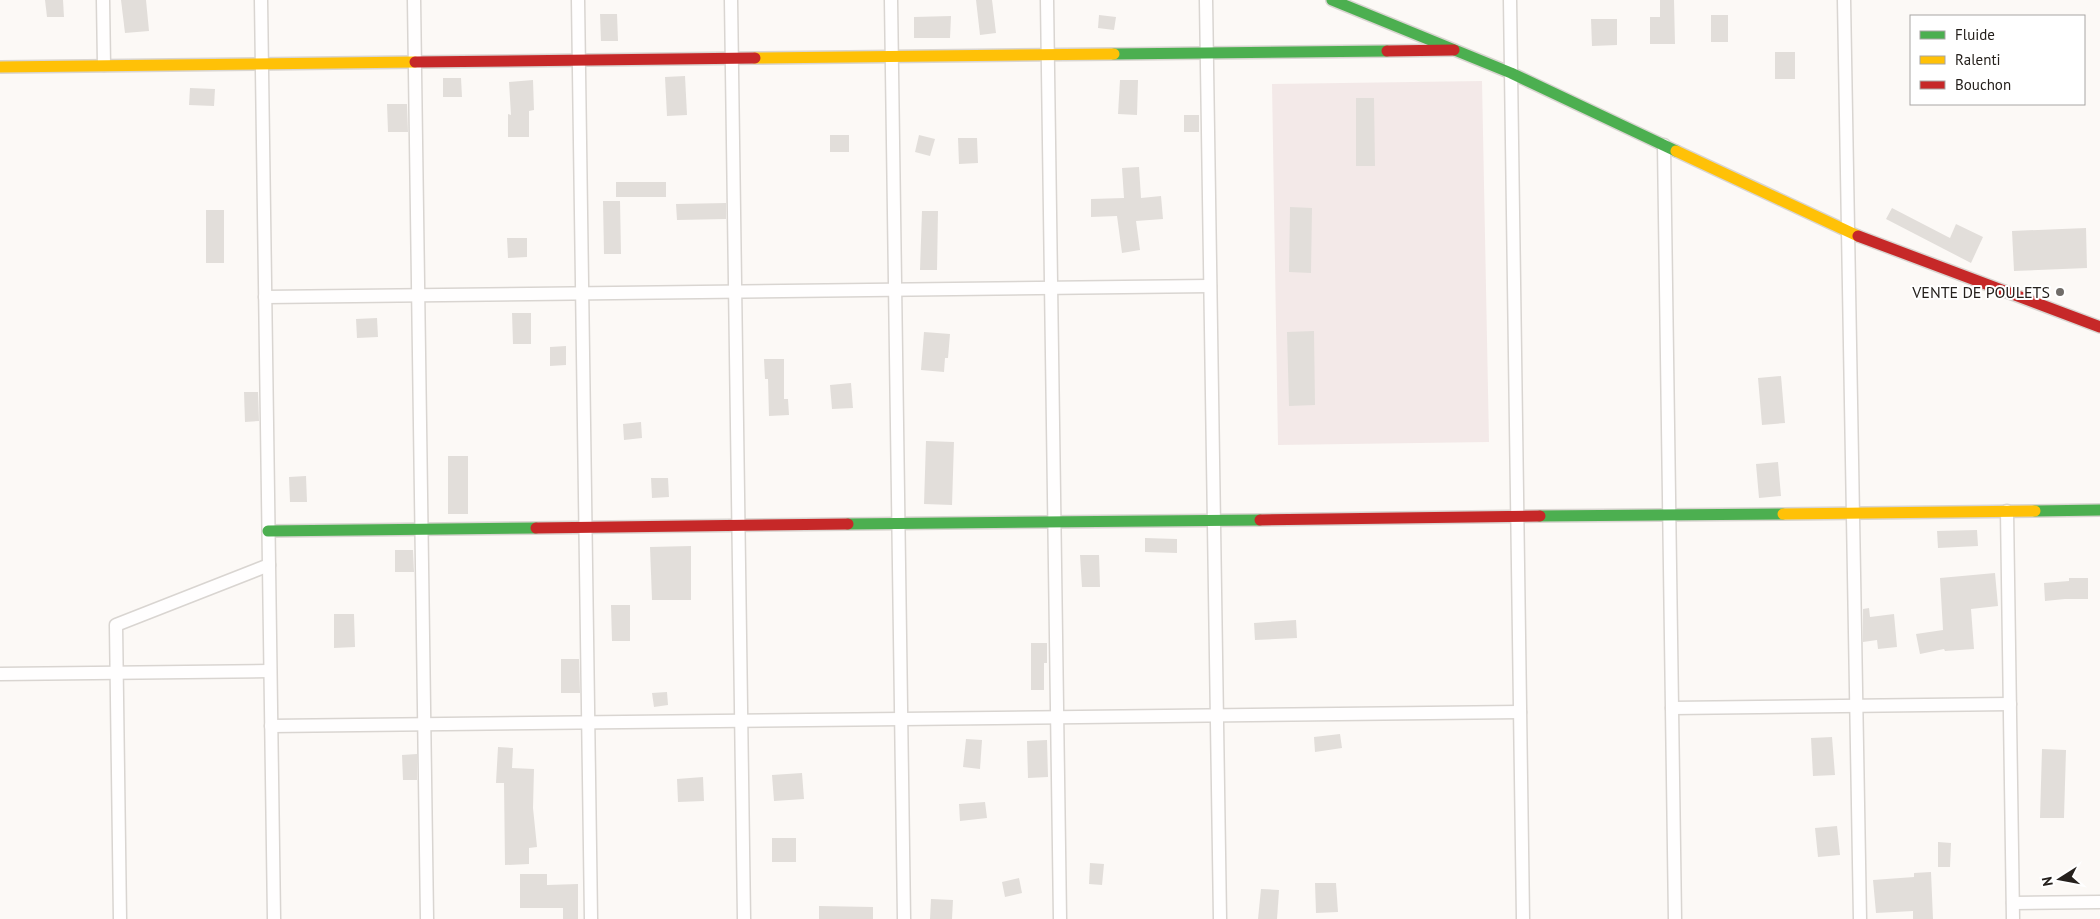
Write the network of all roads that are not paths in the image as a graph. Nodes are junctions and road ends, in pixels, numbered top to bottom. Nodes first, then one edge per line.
1 (103, 0) edge
2 (261, 0) edge
3 (414, 0) edge
4 (578, 0) edge
5 (730, 0) edge
6 (891, 0) edge
7 (1047, 0) edge
8 (1206, 0) edge
9 (1332, 0) edge
10 (1510, 0) edge
11 (1844, 0) edge
12 (1454, 50) junction
13 (1207, 52) junction
14 (1048, 54) junction
15 (892, 56) junction
16 (731, 58) junction
17 (579, 60) junction
18 (415, 62) junction
19 (262, 64) junction
20 (104, 65) junction
21 (0, 67) edge
22 (1511, 74) junction
23 (1664, 145) junction
24 (1848, 232) junction
25 (1210, 286) junction
26 (1051, 288) junction
27 (895, 289) junction
28 (735, 291) junction
29 (582, 293) junction
30 (418, 295) junction
31 (265, 297) junction
32 (2100, 327) edge
33 (2100, 510) edge
34 (2007, 511) junction
35 (1853, 513) junction
36 (1669, 515) junction
37 (1517, 516) junction
38 (1214, 520) junction
39 (1054, 522) junction
40 (898, 524) junction
41 (738, 526) junction
42 (586, 527) junction
43 (421, 529) junction
44 (268, 531) junction
45 (269, 565) junction
46 (270, 671) junction
47 (116, 673) junction
48 (0, 674) edge
49 (2010, 704) junction
50 (1856, 706) junction
51 (1672, 708) junction
52 (1520, 712) junction
53 (1217, 715) junction
54 (1057, 717) junction
55 (901, 719) junction
56 (741, 721) junction
57 (588, 723) junction
58 (424, 725) junction
59 (271, 726) junction
60 (2100, 902) edge
61 (2013, 903) junction
62 (120, 919) edge
63 (274, 919) edge
64 (427, 919) edge
65 (591, 919) edge
66 (744, 919) edge
67 (904, 919) edge
68 (1060, 919) edge
69 (1220, 919) edge
70 (1523, 919) edge
71 (1675, 919) edge
72 (1860, 919) edge
73 (2013, 919) edge

1 - 20 street
2 - 19 street
3 - 18 street
4 - 17 street
5 - 16 street
6 - 15 street
7 - 14 street
8 - 13 street
9 - 12 street
10 - 22 street
11 - 24 street
12 - 13 street
12 - 22 street
13 - 14 street
13 - 25 street
14 - 15 street
14 - 26 street
15 - 16 street
15 - 27 street
16 - 17 street
16 - 28 street
17 - 18 street
17 - 29 street
18 - 19 street
18 - 30 street
19 - 20 street
19 - 31 street
20 - 21 street
22 - 23 street
22 - 37 street
23 - 24 street
23 - 36 street
24 - 32 street
24 - 35 street
25 - 26 street
25 - 38 street
26 - 27 street
26 - 39 street
27 - 28 street
27 - 40 street
28 - 29 street
28 - 41 street
29 - 30 street
29 - 42 street
30 - 31 street
30 - 43 street
31 - 44 street
33 - 34 street
34 - 35 street
34 - 49 street
35 - 36 street
35 - 50 street
36 - 37 street
36 - 51 street
37 - 38 street
37 - 52 street
38 - 39 street
38 - 53 street
39 - 40 street
39 - 54 street
40 - 41 street
40 - 55 street
41 - 42 street
41 - 56 street
42 - 43 street
42 - 57 street
43 - 44 street
43 - 58 street
44 - 45 street
45 - 46 street
45 - 47 street
46 - 47 street
46 - 59 street
47 - 48 street
47 - 62 street
49 - 50 street
49 - 61 street
50 - 51 street
50 - 72 street
51 - 71 street
52 - 53 street
52 - 70 street
53 - 54 street
53 - 69 street
54 - 55 street
54 - 68 street
55 - 56 street
55 - 67 street
56 - 57 street
56 - 66 street
57 - 58 street
57 - 65 street
58 - 59 street
58 - 64 street
59 - 63 street
60 - 61 street
61 - 73 street

